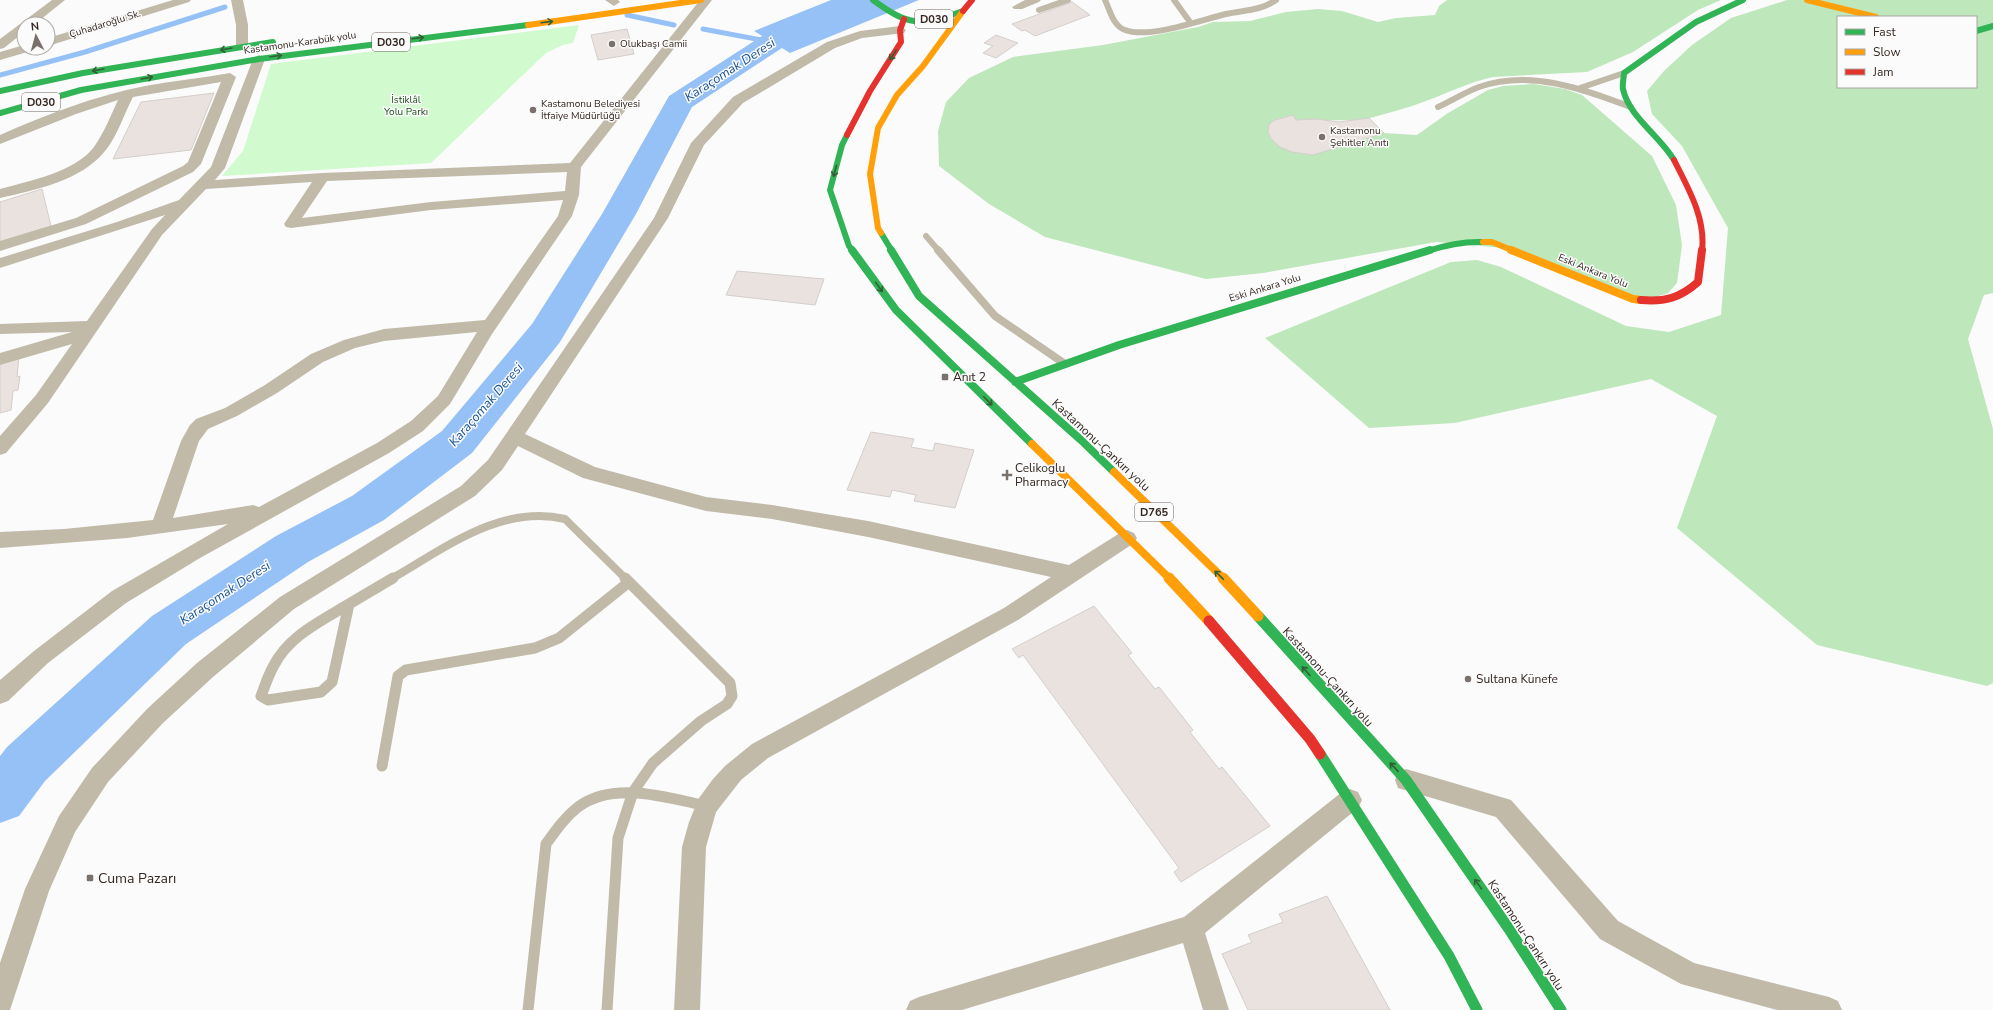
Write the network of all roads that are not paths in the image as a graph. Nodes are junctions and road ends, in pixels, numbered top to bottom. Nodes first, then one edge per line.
1 (58, 0) edge
2 (185, 0) edge
3 (236, 0) edge
4 (626, 0) edge
5 (701, 0) edge
6 (706, 0) edge
7 (873, 0) edge
8 (972, 0) edge
9 (1068, 0) edge
10 (1105, 0) edge
11 (1174, 0) edge
12 (1276, 0) edge
13 (1744, 0) edge
14 (1807, 0) edge
15 (955, 1) edge
16 (609, 2) edge
17 (134, 5) dead end
18 (1037, 5) edge
19 (1018, 7) dead end
20 (964, 11) junction
21 (37, 16) edge
22 (1872, 16) edge
23 (118, 20) junction
24 (1190, 22) junction
25 (902, 25) junction
26 (1993, 26) edge
27 (1977, 31) edge
28 (16, 32) edge
29 (56, 39) edge
30 (282, 41) dead end
31 (0, 45) edge
32 (242, 46) junction
33 (16, 51) edge
34 (0, 56) edge
35 (259, 58) junction
36 (1624, 73) junction
37 (253, 74) junction
38 (230, 77) junction
39 (1580, 88) junction
40 (81, 90) junction
41 (0, 91) edge
42 (128, 94) junction
43 (1438, 107) dead end
44 (1631, 107) junction
45 (0, 113) edge
46 (6, 122) dead end
47 (0, 140) edge
48 (574, 167) junction
49 (323, 177) junction
50 (201, 185) junction
51 (0, 194) edge
52 (572, 195) junction
53 (183, 204) junction
54 (926, 236) dead end
55 (0, 246) edge
56 (0, 263) edge
57 (490, 325) junction
58 (0, 329) edge
59 (90, 330) junction
60 (0, 359) edge
61 (1065, 364) junction
62 (1015, 382) junction
63 (516, 437) junction
64 (0, 448) edge
65 (269, 509) junction
66 (160, 527) junction
67 (1127, 538) junction
68 (0, 540) edge
69 (1072, 574) junction
70 (629, 582) junction
71 (349, 604) junction
72 (0, 694) edge
73 (382, 766) dead end
74 (1406, 780) junction
75 (633, 792) junction
76 (1350, 800) junction
77 (707, 806) junction
78 (1191, 928) junction
79 (0, 1003) edge
80 (528, 1010) edge
81 (607, 1010) edge
82 (687, 1010) edge
83 (917, 1010) edge
84 (1216, 1010) edge
85 (1477, 1010) edge
86 (1561, 1010) edge
87 (1829, 1010) edge

1 - 21 street
2 - 23 street, Çuhadaroğlu Sk.
3 - 32 street
4 - 16 main road
35 -> 5 main road, Kastamonu-Karabük yolu / D030
6 - 48 street
7 - 25 main road, D030
8 - 20 main road, Kastamonu-Çankırı yolu
9 - 18 lane
10 - 24 lane
11 - 24 lane
12 - 24 lane
13 - 36 main road
14 - 22 main road
15 - 20 main road
17 - 23 street
18 - 19 street
20 - 25 main road, D030
20 - 62 main road, Kastamonu-Çankırı yolu / D765
23 - 29 street, Çuhadaroğlu Sk.
25 - 63 street
25 -> 67 main road, D765
26 - 27 main road
28 - 31 street
30 - 32 main road
32 -> 41 main road
33 - 34 street
35 - 37 street
40 -> 35 main road, Kastamonu-Karabük yolu / D030
36 - 39 lane
36 - 44 main road, Eski Ankara Yolu
37 - 38 street
37 - 50 street
38 - 42 street
38 - 55 street
39 - 43 lane
39 - 44 lane
40 - 45 main road, Kastamonu-Karabük yolu / D030
40 - 46 main road
42 - 47 street
42 - 51 street
44 - 61 main road, Eski Ankara Yolu
48 - 49 street
48 - 52 street
49 - 50 street
49 - 52 street
50 - 53 street
52 - 57 street
53 - 56 street
53 - 59 street
54 - 61 lane
57 - 65 street
57 - 66 street
58 - 59 street
59 - 60 street
59 - 64 street
61 - 62 main road, Eski Ankara Yolu
74 -> 62 main road, Kastamonu-Çankırı yolu / D765
63 - 69 street
63 - 79 street
65 - 66 street
65 - 72 street
66 - 68 street
67 - 69 street
67 - 76 main road, D765
69 - 77 street
70 - 71 lane
70 - 73 lane
70 - 75 lane
71 - 71 lane
86 -> 74 main road, Kastamonu-Çankırı yolu / D765
74 - 87 street
75 - 77 lane
75 - 80 lane
75 - 81 lane
76 - 78 street
76 - 85 main road, D765
77 - 82 street
78 - 83 street
78 - 84 street

